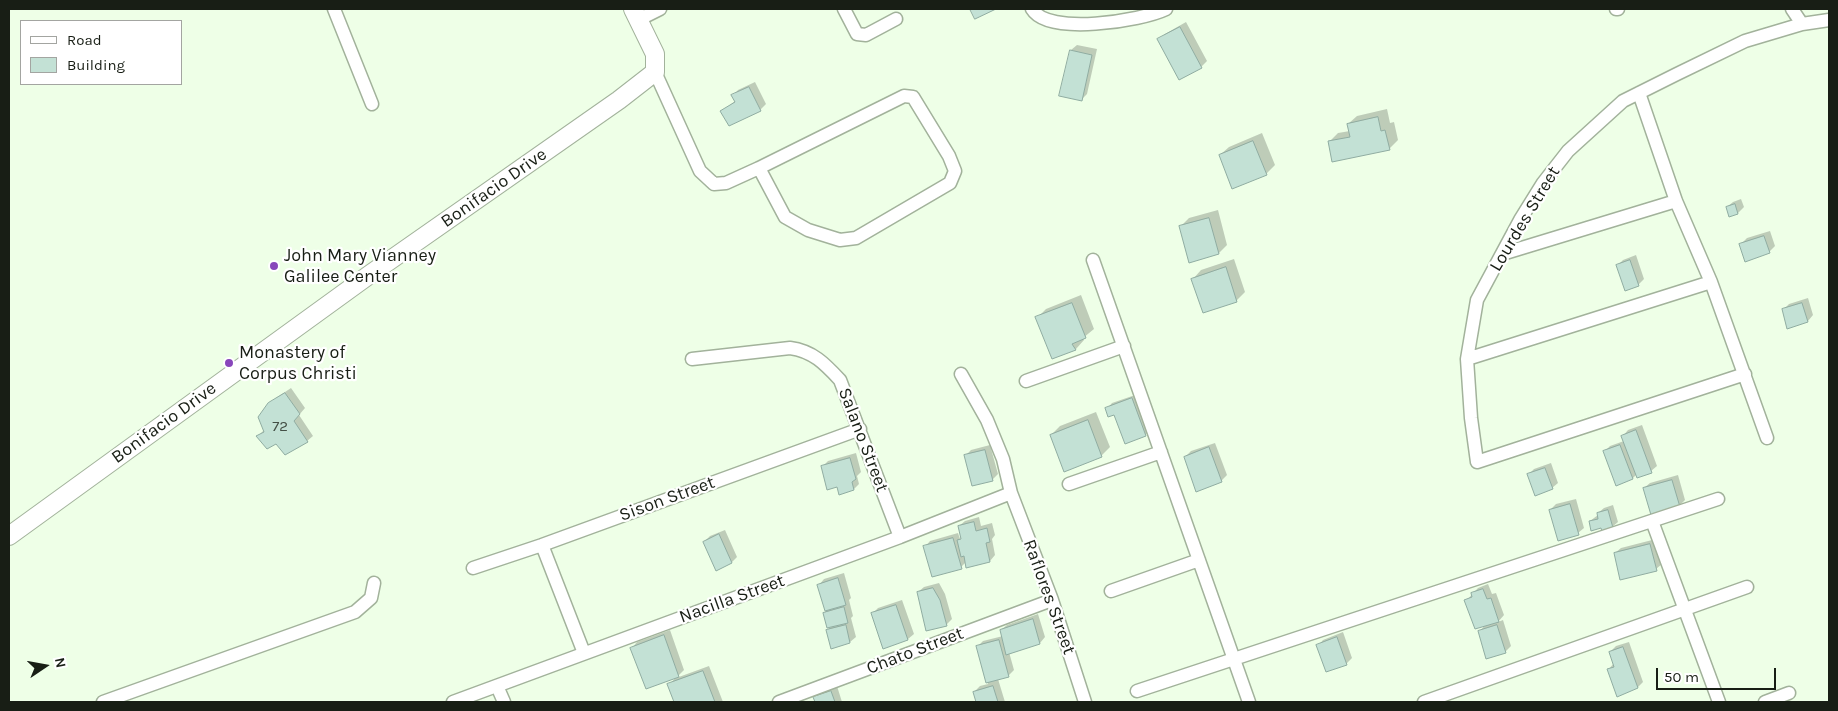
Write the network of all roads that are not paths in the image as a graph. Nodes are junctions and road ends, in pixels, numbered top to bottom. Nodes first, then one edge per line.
1 (334, 9) edge
2 (660, 9) edge
3 (844, 9) edge
4 (1032, 9) edge
5 (1166, 9) edge
6 (1792, 9) edge
7 (636, 14) edge
8 (896, 19) dead end
9 (1829, 20) edge
10 (1802, 24) junction
11 (655, 72) junction
12 (1639, 93) junction
13 (372, 104) dead end
14 (759, 168) junction
15 (1676, 201) junction
16 (1502, 254) junction
17 (1093, 260) dead end
18 (1711, 282) junction
19 (1124, 346) junction
20 (692, 359) dead end
21 (1467, 359) junction
22 (961, 374) dead end
23 (1745, 374) junction
24 (1026, 381) dead end
25 (860, 429) junction
26 (1767, 438) dead end
27 (1161, 452) junction
28 (1069, 484) dead end
29 (1011, 493) junction
30 (1718, 499) dead end
31 (1652, 520) junction
32 (9, 536) edge
33 (900, 537) junction
34 (542, 545) junction
35 (1199, 560) junction
36 (473, 568) dead end
37 (374, 583) dead end
38 (1747, 586) dead end
39 (1111, 591) dead end
40 (1052, 600) junction
41 (1684, 609) junction
42 (584, 653) junction
43 (1233, 659) junction
44 (497, 686) junction
45 (1137, 690) dead end
46 (1789, 693) dead end
47 (103, 702) edge
48 (453, 702) edge
49 (504, 702) edge
50 (779, 702) edge
51 (1086, 702) edge
52 (1249, 702) edge
53 (1424, 702) edge
54 (1719, 702) edge
55 (1764, 702) edge

1 - 13 street
2 - 7 street
3 - 8 street
4 - 5 street
6 - 10 street
7 - 11 street
9 - 10 street, Lourdes Street
10 - 12 street, Lourdes Street
11 - 14 street
11 - 32 street, Bonifacio Drive
12 - 15 street
12 - 16 street, Lourdes Street
14 - 14 street
15 - 16 street
15 - 18 street
16 - 21 street, Lourdes Street
17 - 19 street
18 - 21 street
18 - 23 street
19 - 24 street
19 - 27 street
20 - 25 street, Salano Street
21 - 23 street, Lourdes Street
22 - 29 street, Raflores Street
23 - 26 street
25 - 33 street, Salano Street
25 - 34 street, Sison Street
27 - 28 street
27 - 35 street
29 - 33 street, Nacilla Street
29 - 40 street, Raflores Street
30 - 31 street
31 - 41 street
31 - 43 street
33 - 42 street, Nacilla Street
34 - 36 street, Sison Street
34 - 42 street
35 - 39 street
35 - 43 street
37 - 47 street
38 - 41 street
40 - 50 street, Chato Street
40 - 51 street, Raflores Street
41 - 53 street
41 - 54 street
42 - 44 street, Nacilla Street
43 - 45 street
43 - 52 street
44 - 48 street, Nacilla Street
44 - 49 street
46 - 55 street

